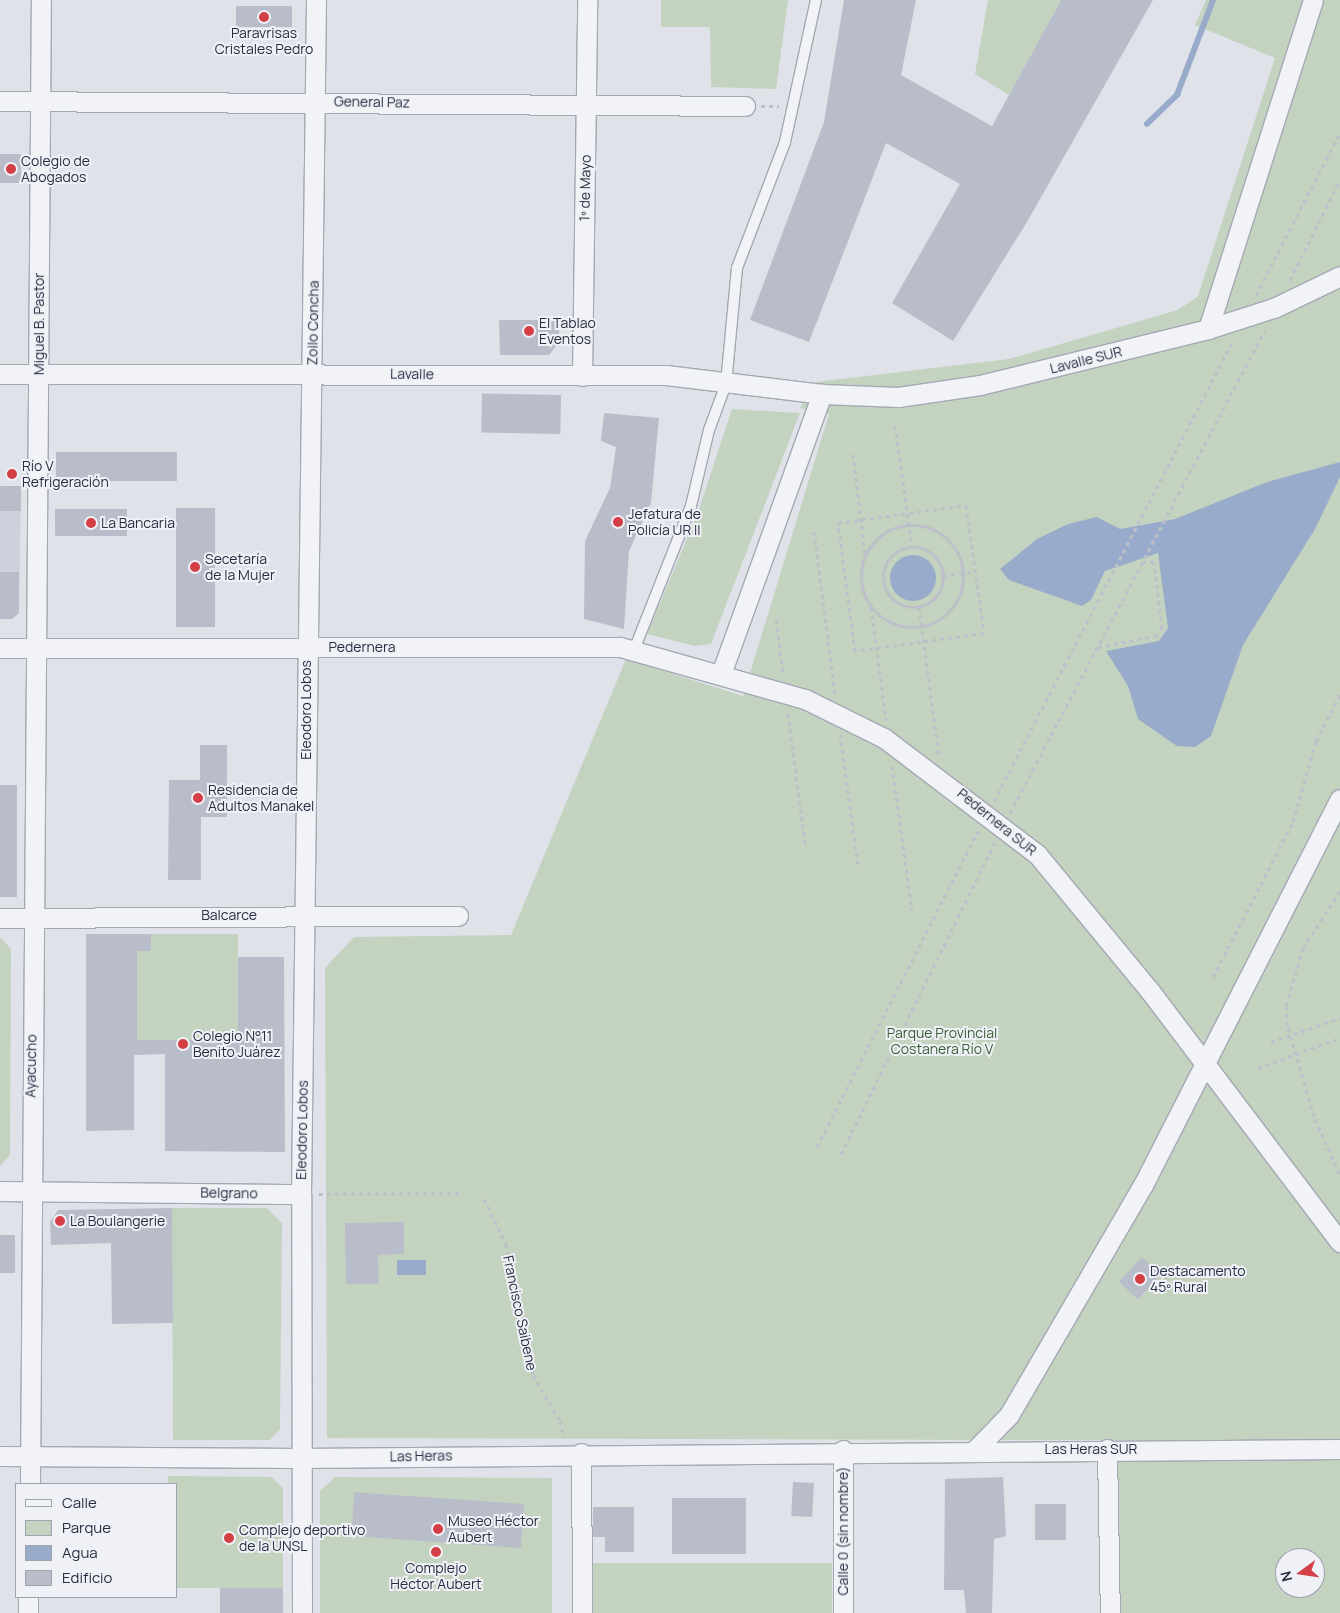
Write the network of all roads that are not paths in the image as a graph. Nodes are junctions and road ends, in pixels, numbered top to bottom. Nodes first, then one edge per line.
1 (41, 0) edge
2 (316, 0) edge
3 (586, 0) edge
4 (816, 0) edge
5 (1313, 0) edge
6 (315, 100) junction
7 (0, 101) edge
8 (39, 101) junction
9 (745, 106) road end
10 (586, 107) junction
11 (1340, 276) edge
12 (1208, 329) junction
13 (0, 374) edge
14 (39, 374) junction
15 (312, 374) junction
16 (582, 376) junction
17 (726, 384) junction
18 (822, 394) junction
19 (306, 647) junction
20 (0, 648) edge
21 (33, 648) junction
22 (634, 650) junction
23 (721, 674) junction
24 (1340, 799) edge
25 (305, 915) junction
26 (458, 916) dead end
27 (31, 917) junction
28 (0, 918) edge
29 (1203, 1062) junction
30 (0, 1192) edge
31 (29, 1192) junction
32 (301, 1194) junction
33 (1340, 1242) edge
34 (1107, 1449) junction
35 (1340, 1449) edge
36 (842, 1450) junction
37 (974, 1450) junction
38 (574, 1454) junction
39 (0, 1456) edge
40 (30, 1456) junction
41 (300, 1458) junction
42 (30, 1483) edge
43 (28, 1598) edge
44 (28, 1613) edge
45 (302, 1613) edge
46 (582, 1613) edge
47 (843, 1613) edge
48 (1110, 1613) edge

1 - 8 street, Miguel B. Pastor
2 - 6 street, Zoilo Concha
3 - 10 street, 1º de Mayo
4 - 17 lane
5 - 12 street
6 - 8 street, General Paz
6 - 10 street, General Paz
6 - 15 street, Zoilo Concha
7 - 8 street, General Paz
8 - 14 street, Miguel B. Pastor
9 - 10 street, General Paz
10 - 16 street, 1º de Mayo
11 - 12 street, Lavalle SUR
12 - 18 street, Lavalle SUR
13 - 14 street, Lavalle
14 - 15 street, Lavalle
14 - 21 street, Miguel B. Pastor
15 - 16 street, Lavalle
15 - 19 street, Zoilo Concha
16 - 17 street, Lavalle
17 - 18 street, Lavalle
17 - 22 lane
18 - 23 street
19 - 21 street, Pedernera
19 - 22 street, Pedernera
19 - 25 street, Eleodoro Lobos
20 - 21 street, Pedernera
21 - 27 street, Ayacucho
22 - 23 street, Pedernera
23 - 29 street, Pedernera SUR
24 - 29 street
25 - 26 street, Balcarce
25 - 27 street, Balcarce
25 - 32 street, Eleodoro Lobos
27 - 28 street, Balcarce
27 - 31 street, Ayacucho
29 - 33 street, Pedernera SUR
29 - 37 street
30 - 31 street, Belgrano
31 - 32 street, Belgrano
31 - 40 street, Ayacucho
32 - 41 street, Eleodoro Lobos
34 - 35 street, Las Heras SUR
34 - 37 street, Las Heras SUR
34 - 48 street
36 - 37 street, Las Heras SUR
36 - 38 street, Las Heras
36 - 47 street, Calle 0 (sin nombre)
38 - 41 street, Las Heras
38 - 46 street
39 - 40 street, Las Heras
40 - 41 street, Las Heras
40 - 42 street, Ayacucho
41 - 45 street, Eleodoro Lobos
43 - 44 street

